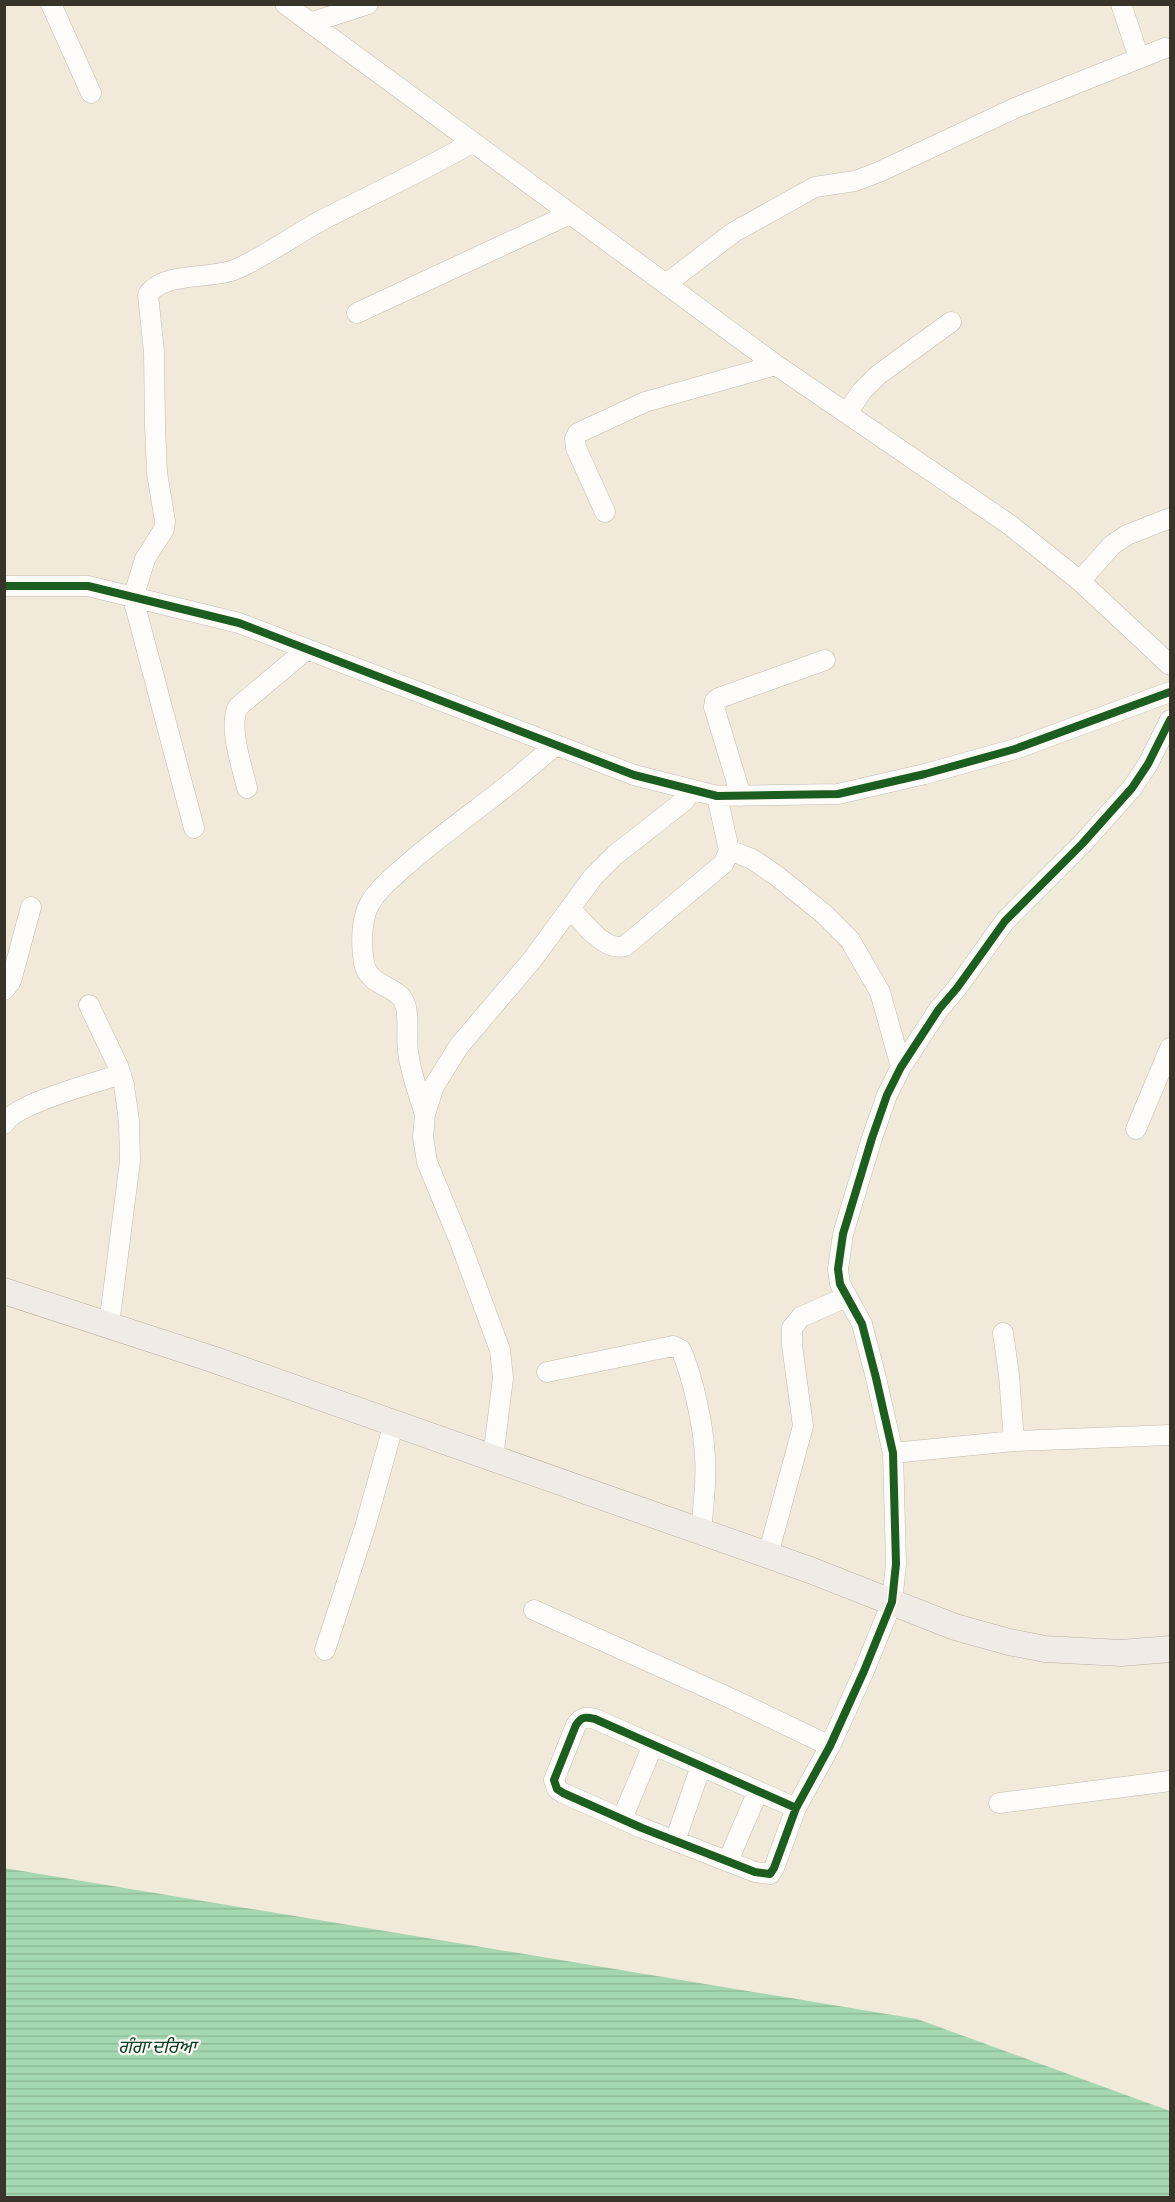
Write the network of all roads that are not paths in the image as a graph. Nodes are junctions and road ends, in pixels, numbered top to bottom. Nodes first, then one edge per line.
1 (51, 4) edge
2 (285, 4) edge
3 (368, 4) edge
4 (1121, 4) edge
5 (310, 23) junction
6 (1165, 48) dead end
7 (1139, 58) junction
8 (91, 93) dead end
9 (473, 142) junction
10 (570, 214) junction
11 (666, 284) junction
12 (357, 313) dead end
13 (951, 322) dead end
14 (776, 365) junction
15 (848, 413) junction
16 (605, 512) dead end
17 (1170, 518) edge
18 (1080, 580) junction
19 (4, 586) edge
20 (133, 598) junction
21 (1170, 637) edge
22 (1153, 646) junction
23 (307, 649) junction
24 (825, 660) dead end
25 (1170, 665) edge
26 (1170, 692) edge
27 (1170, 720) edge
28 (556, 745) junction
29 (247, 788) dead end
30 (692, 790) junction
31 (717, 796) junction
32 (741, 796) junction
33 (194, 828) dead end
34 (729, 850) junction
35 (31, 907) dead end
36 (570, 908) junction
37 (4, 990) edge
38 (89, 1005) dead end
39 (1170, 1048) edge
40 (901, 1067) junction
41 (121, 1074) junction
42 (425, 1114) junction
43 (4, 1124) edge
44 (1136, 1129) dead end
45 (4, 1291) edge
46 (846, 1297) junction
47 (109, 1325) junction
48 (1003, 1333) dead end
49 (547, 1372) dead end
50 (394, 1423) junction
51 (1170, 1435) edge
52 (1014, 1441) junction
53 (892, 1452) junction
54 (493, 1458) junction
55 (701, 1532) junction
56 (768, 1555) junction
57 (892, 1602) junction
58 (534, 1610) dead end
59 (325, 1650) dead end
60 (1170, 1650) edge
61 (653, 1745) junction
62 (830, 1746) junction
63 (701, 1766) junction
64 (1170, 1782) edge
65 (758, 1791) junction
66 (999, 1803) dead end
67 (796, 1808) junction
68 (622, 1819) junction
69 (675, 1841) junction
70 (728, 1861) junction

1 - 8 street
2 - 5 street
3 - 5 street
4 - 7 street
5 - 9 street
6 - 7 street
7 - 11 street
9 - 10 street
9 - 20 street
10 - 11 street
10 - 12 street
11 - 14 street
13 - 15 street
14 - 15 street
14 - 16 street
15 - 18 street
17 - 18 street
18 - 22 street
19 - 20 street
20 - 23 street
20 - 33 street
21 - 22 street
22 - 25 street
23 - 28 street
23 - 29 street
24 - 32 street
26 - 32 street
27 - 40 street
28 - 30 street
28 - 42 street
30 - 31 street
30 - 36 street
31 - 32 street
31 - 34 street
34 - 36 street
34 - 40 street
35 - 37 street
36 - 42 street
38 - 41 street
39 - 44 street
40 - 46 street
41 - 43 street
41 - 47 street
42 - 54 street
45 - 47 main road
46 - 53 street
46 - 56 street
47 - 50 main road
48 - 52 street
49 - 55 street
50 - 54 main road
50 - 59 street
51 - 52 street
52 - 53 street
53 - 57 street
54 - 55 main road
55 - 56 main road
56 - 57 main road
57 - 60 main road
57 - 62 street
58 - 62 street
61 - 63 street
61 - 68 street
61 - 68 street
62 - 67 street
63 - 65 street
63 - 69 street
64 - 66 street
65 - 67 street
65 - 70 street
67 - 70 street
68 - 69 street
69 - 70 street

